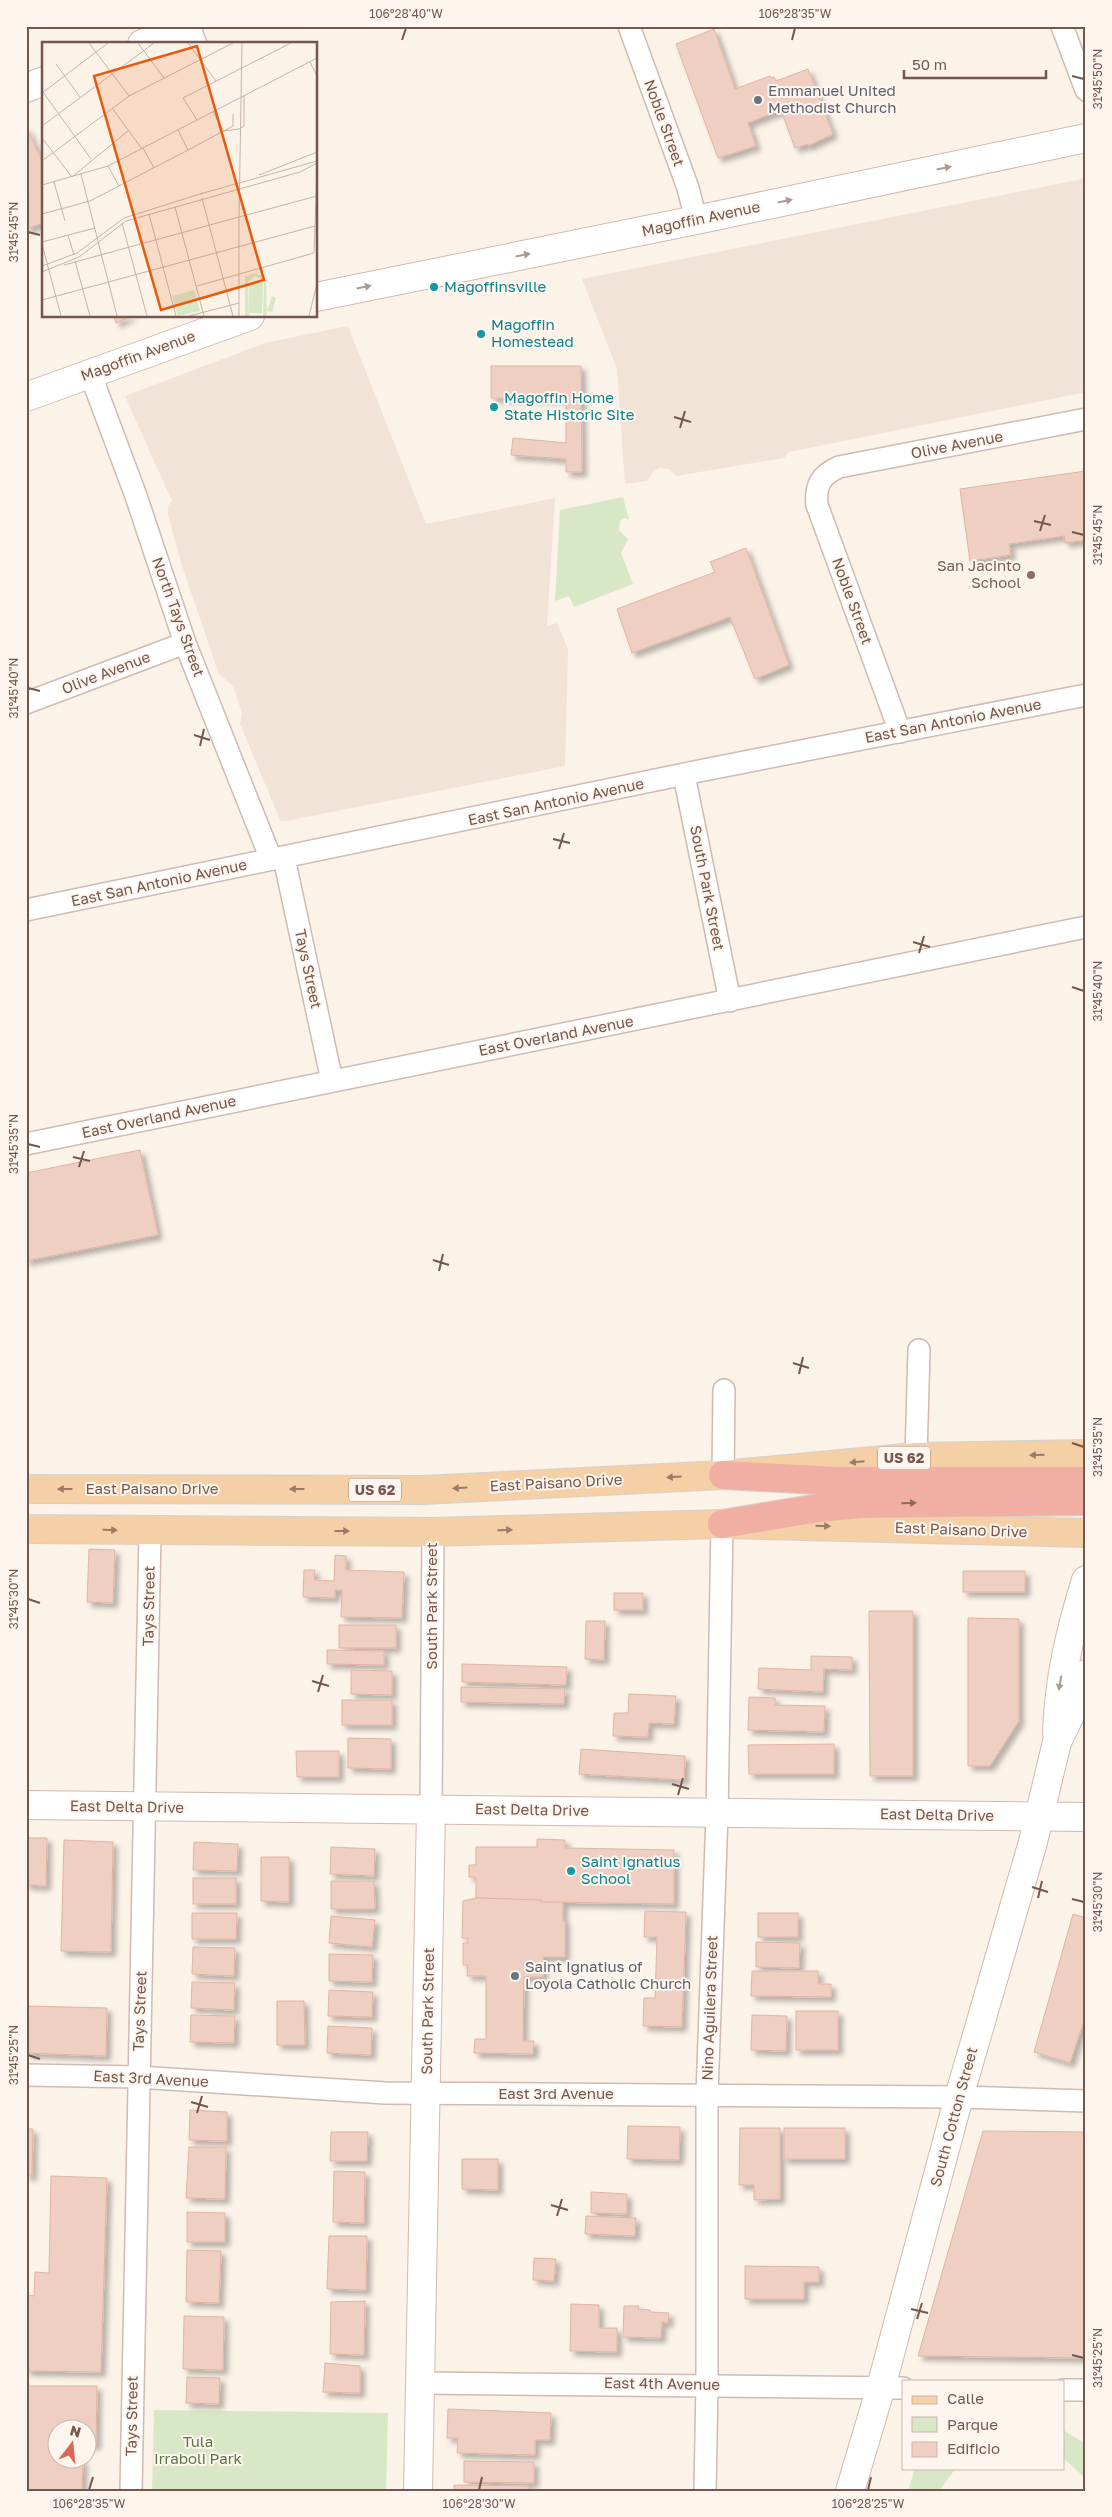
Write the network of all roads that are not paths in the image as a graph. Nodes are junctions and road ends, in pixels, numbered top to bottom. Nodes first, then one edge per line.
1 (188, 26) edge
2 (629, 26) edge
3 (1062, 26) edge
4 (147, 42) edge
5 (195, 42) edge
6 (42, 82) edge
7 (26, 88) edge
8 (1086, 90) edge
9 (1086, 138) edge
10 (696, 220) junction
11 (318, 297) edge
12 (244, 318) edge
13 (90, 373) junction
14 (26, 397) edge
15 (1086, 419) edge
16 (828, 472) joint
17 (185, 643) junction
18 (1085, 700) edge
19 (26, 703) edge
20 (900, 732) junction
21 (684, 775) junction
22 (278, 858) junction
23 (26, 910) edge
24 (1086, 926) edge
25 (730, 1001) junction
26 (332, 1081) junction
27 (26, 1144) edge
28 (918, 1350) dead end
29 (724, 1390) dead end
30 (1086, 1454) edge
31 (916, 1457) junction
32 (723, 1475) junction
33 (1086, 1481) edge
34 (26, 1489) edge
35 (1086, 1501) edge
36 (722, 1524) junction
37 (26, 1528) edge
38 (150, 1530) junction
39 (433, 1532) junction
40 (1086, 1532) edge
41 (1086, 1580) edge
42 (1086, 1674) edge
43 (1057, 1742) junction
44 (26, 1805) edge
45 (145, 1808) junction
46 (432, 1809) junction
47 (717, 1814) junction
48 (1038, 1816) junction
49 (1086, 1817) edge
50 (26, 2074) edge
51 (138, 2077) junction
52 (426, 2094) junction
53 (707, 2095) junction
54 (959, 2097) junction
55 (1086, 2100) edge
56 (421, 2383) junction
57 (707, 2384) junction
58 (892, 2388) edge
59 (1064, 2390) edge
60 (1086, 2390) edge
61 (130, 2491) edge
62 (418, 2491) edge
63 (705, 2491) edge
64 (850, 2491) edge

1 - 4 street
1 - 5 street
2 - 10 street, Noble Street
3 - 8 street
6 - 7 street
10 -> 9 street, Magoffin Avenue
11 -> 10 street, Magoffin Avenue
12 - 13 street, Magoffin Avenue
13 - 14 street, Magoffin Avenue
13 - 17 street, North Tays Street
15 - 16 street, Olive Avenue
16 - 20 street, Noble Street
17 - 19 street, Olive Avenue
17 - 22 street, North Tays Street
18 - 20 street, East San Antonio Avenue
20 - 21 street, East San Antonio Avenue
21 - 22 street, East San Antonio Avenue
21 - 25 street, South Park Street
22 - 23 street, East San Antonio Avenue
22 - 26 street, Tays Street
24 - 25 street, East Overland Avenue
25 - 26 street, East Overland Avenue
26 - 27 street, East Overland Avenue
28 - 31 street
29 - 32 street
30 -> 31 main road, East Paisano Drive / US 62
31 -> 32 main road, East Paisano Drive / US 62
32 - 33 highway
32 -> 34 main road, East Paisano Drive / US 62
36 -> 35 highway
39 -> 36 main road, East Paisano Drive
36 -> 40 main road, East Paisano Drive
36 - 47 street, Nino Aguilera Street
37 -> 38 main road, East Paisano Drive
38 -> 39 main road, East Paisano Drive
38 - 45 street, Tays Street
39 - 46 street, South Park Street
41 -> 43 street, South Cotton Street
42 - 43 street, South Cotton Street
43 - 48 street, South Cotton Street
44 - 45 street, East Delta Drive
45 - 46 street, East Delta Drive
45 - 51 street, Tays Street
46 - 47 street, East Delta Drive
46 - 52 street, South Park Street
47 - 48 street, East Delta Drive
47 - 53 street, Nino Aguilera Street
48 - 49 street, East Delta Drive
48 - 54 street, South Cotton Street
50 - 51 street, East 3rd Avenue
51 - 52 street, East 3rd Avenue
51 - 61 street, Tays Street
52 - 53 street, East 3rd Avenue
52 - 56 street, South Park Street
53 - 54 street, East 3rd Avenue
53 - 57 street, Nino Aguilera Street
54 - 55 street, East 3rd Avenue
54 - 58 street, South Cotton Street
56 - 57 street, East 4th Avenue
56 - 62 street, South Park Street
57 - 58 street, East 4th Avenue
57 - 63 street, Nino Aguilera Street
58 - 64 street, South Cotton Street
59 - 60 street

